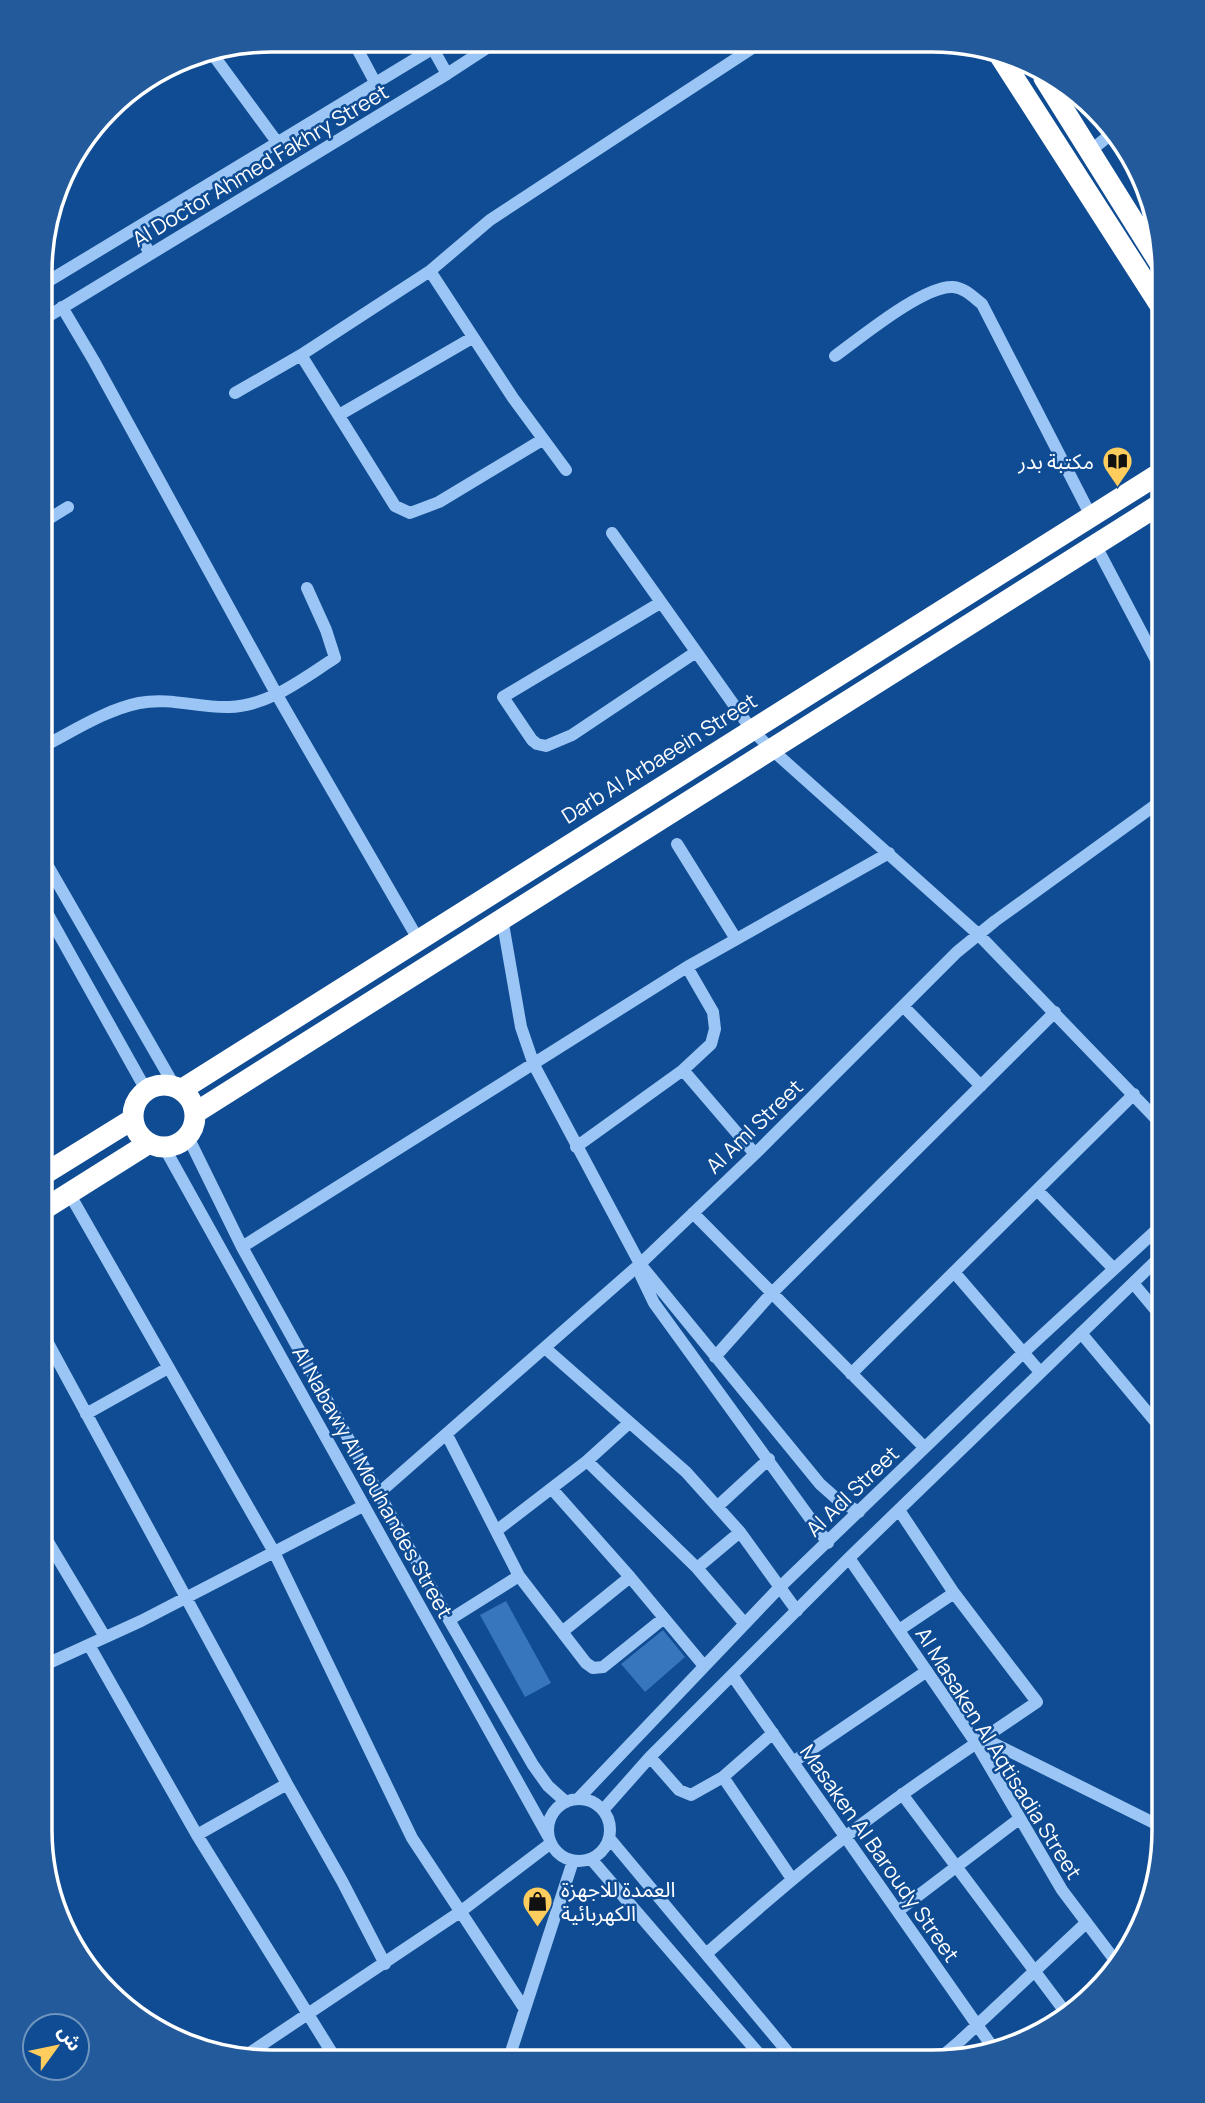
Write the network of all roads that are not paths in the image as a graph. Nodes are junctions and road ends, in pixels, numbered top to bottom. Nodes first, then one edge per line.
1 (359, 53) edge
2 (428, 53) edge
3 (435, 53) edge
4 (479, 53) edge
5 (745, 53) edge
6 (217, 60) edge
7 (1006, 65) edge
8 (447, 74) junction
9 (376, 84) junction
10 (1050, 87) edge
11 (1106, 138) edge
12 (277, 142) junction
13 (1090, 150) junction
14 (1146, 221) edge
15 (1137, 227) junction
16 (136, 228) junction
17 (1151, 249) edge
18 (150, 254) junction
19 (430, 271) junction
20 (52, 279) edge
21 (1153, 294) edge
22 (62, 307) junction
23 (52, 314) edge
24 (472, 338) junction
25 (301, 355) junction
26 (835, 356) dead end
27 (235, 393) dead end
28 (339, 415) junction
29 (542, 440) junction
30 (566, 470) dead end
31 (1153, 478) edge
32 (68, 507) dead end
33 (1153, 508) edge
34 (1091, 516) junction
35 (52, 517) edge
36 (612, 533) dead end
37 (1095, 544) junction
38 (1021, 561) junction
39 (989, 581) junction
40 (1034, 582) junction
41 (307, 588) dead end
42 (1002, 601) junction
43 (660, 603) junction
44 (696, 652) junction
45 (1153, 654) edge
46 (277, 695) junction
47 (751, 729) junction
48 (52, 742) edge
49 (770, 748) junction
50 (1153, 807) edge
51 (677, 844) dead end
52 (889, 853) junction
53 (52, 873) edge
54 (502, 918) junction
55 (52, 922) edge
56 (978, 934) junction
57 (418, 939) junction
58 (736, 939) junction
59 (687, 967) junction
60 (903, 1006) junction
61 (1055, 1012) junction
62 (534, 1065) junction
63 (683, 1070) junction
64 (981, 1086) junction
65 (178, 1088) junction
66 (146, 1090) junction
67 (1134, 1094) junction
68 (195, 1113) junction
69 (1152, 1114) edge
70 (133, 1119) junction
71 (188, 1137) junction
72 (156, 1145) junction
73 (576, 1147) junction
74 (755, 1154) junction
75 (52, 1169) edge
76 (1037, 1190) junction
77 (69, 1193) junction
78 (52, 1204) edge
79 (694, 1213) junction
80 (1152, 1233) edge
81 (242, 1247) junction
82 (640, 1264) junction
83 (1152, 1264) edge
84 (1114, 1268) junction
85 (954, 1272) junction
86 (1133, 1283) junction
87 (771, 1294) junction
88 (1152, 1306) edge
89 (1081, 1334) junction
90 (545, 1348) junction
91 (52, 1351) edge
92 (1023, 1353) junction
93 (715, 1357) junction
94 (168, 1368) junction
95 (1040, 1372) junction
96 (851, 1374) junction
97 (86, 1414) junction
98 (1152, 1418) edge
99 (629, 1423) junction
100 (447, 1435) junction
101 (924, 1447) junction
102 (769, 1459) junction
103 (587, 1461) junction
104 (552, 1489) junction
105 (379, 1493) junction
106 (363, 1506) junction
107 (718, 1506) junction
108 (899, 1510) junction
109 (859, 1512) junction
110 (496, 1531) junction
111 (740, 1532) junction
112 (828, 1542) junction
113 (52, 1548) edge
114 (274, 1552) junction
115 (849, 1558) junction
116 (698, 1568) junction
117 (519, 1576) junction
118 (630, 1577) junction
119 (779, 1588) junction
120 (954, 1593) junction
121 (186, 1598) junction
122 (797, 1611) junction
123 (664, 1618) junction
124 (449, 1620) junction
125 (745, 1623) junction
126 (899, 1630) junction
127 (562, 1632) junction
128 (105, 1637) junction
129 (89, 1645) junction
130 (52, 1662) edge
131 (704, 1666) junction
132 (927, 1671) junction
133 (732, 1675) junction
134 (773, 1733) junction
135 (979, 1741) junction
136 (650, 1757) junction
137 (793, 1762) junction
138 (723, 1777) junction
139 (287, 1784) junction
140 (902, 1794) junction
141 (572, 1801) junction
142 (603, 1810) junction
143 (1020, 1819) junction
144 (1152, 1822) edge
145 (197, 1835) junction
146 (846, 1837) junction
147 (550, 1839) junction
148 (610, 1839) junction
149 (592, 1860) junction
150 (573, 1861) junction
151 (957, 1867) junction
152 (792, 1880) junction
153 (898, 1911) junction
154 (460, 1912) junction
155 (1086, 1923) junction
156 (706, 1954) junction
157 (1112, 1957) edge
158 (385, 1964) junction
159 (1034, 1970) junction
160 (524, 2008) junction
161 (1062, 2008) edge
162 (307, 2015) junction
163 (977, 2025) junction
164 (989, 2042) edge
165 (255, 2049) edge
166 (949, 2049) edge
167 (330, 2050) edge
168 (512, 2050) edge
169 (755, 2050) edge
170 (786, 2050) edge

1 - 9 street
2 - 9 street, Al Doctor Ahmed Fakhry Street
3 - 8 street
4 - 8 street, Al Doctor Ahmed Fakhry Street
5 - 19 street
6 - 12 street
7 - 21 highway
8 - 18 street, Al Doctor Ahmed Fakhry Street
9 - 12 street, Al Doctor Ahmed Fakhry Street
10 - 13 highway
11 - 13 street
12 - 16 street, Al Doctor Ahmed Fakhry Street
13 - 15 highway
14 - 15 street
15 - 17 highway
16 - 18 street
16 - 20 street, Al Doctor Ahmed Fakhry Street
18 - 22 street, Al Doctor Ahmed Fakhry Street
19 - 24 street
19 - 25 street
22 - 23 street, Al Doctor Ahmed Fakhry Street
22 - 46 street
24 - 28 street
24 - 29 street
25 - 27 street
25 - 28 street
26 - 34 street
28 - 29 street
29 - 30 street
31 - 34 highway, Darb Al Arbaeein Street
32 - 35 street
33 - 37 highway
34 - 38 highway, Darb Al Arbaeein Street
36 - 43 street
37 - 40 highway
37 - 45 street
38 - 39 highway, Darb Al Arbaeein Street
38 - 40 highway
39 - 42 highway
39 - 47 highway, Darb Al Arbaeein Street
40 - 42 highway
41 - 46 street
42 - 49 highway
43 - 44 street
43 - 44 street
44 - 47 street
46 - 48 street
46 - 57 street
47 - 49 street
47 - 57 highway, Darb Al Arbaeein Street
49 - 52 street
49 - 54 highway
50 - 56 street, Al Aml Street
51 - 58 street
52 - 56 street
52 - 58 street
53 - 65 street
54 - 62 street
54 - 68 highway
55 - 66 street
56 - 60 street, Al Aml Street
56 - 61 street
57 - 65 highway, Darb Al Arbaeein Street
58 - 59 street
59 - 62 street
59 - 63 street
60 - 64 street
60 - 74 street, Al Aml Street
61 - 64 street
61 - 67 street
62 - 73 street
62 - 81 street
63 - 73 street
63 - 74 street
64 - 87 street
65 - 66 highway
65 - 68 highway
66 - 70 highway
67 - 69 street
67 - 76 street
68 - 71 highway
70 - 72 highway
70 - 75 highway
71 - 72 highway
71 - 81 street, Al Nabawy Al Mouhandes Street
72 - 77 highway
72 - 106 street, Al Nabawy Al Mouhandes Street
73 - 82 street
74 - 79 street, Al Aml Street
76 - 84 street
76 - 85 street
77 - 78 highway
77 - 94 street
79 - 82 street, Al Aml Street
79 - 87 street
80 - 84 street, Al Adl Street
81 - 105 street, Al Nabawy Al Mouhandes Street
82 - 90 street, Al Aml Street
82 - 93 street
82 - 102 street
83 - 86 street
84 - 92 street, Al Adl Street
85 - 92 street
85 - 96 street
86 - 88 street
86 - 89 street
87 - 93 street
87 - 96 street
89 - 95 street
89 - 98 street
90 - 99 street
90 - 100 street, Al Aml Street
91 - 97 street
92 - 95 street
92 - 101 street, Al Adl Street
93 - 109 street
94 - 97 street
94 - 114 street
95 - 108 street
96 - 101 street
97 - 121 street
99 - 103 street
99 - 107 street
100 - 105 street, Al Aml Street
100 - 110 street
101 - 109 street, Al Adl Street
102 - 107 street
102 - 112 street
103 - 104 street
103 - 116 street
104 - 110 street
104 - 118 street
105 - 124 street, Al Nabawy Al Mouhandes Street
106 - 114 street
106 - 147 street, Al Nabawy Al Mouhandes Street
107 - 111 street
108 - 115 street
108 - 120 street
109 - 112 street, Al Adl Street
110 - 117 street
111 - 116 street
111 - 119 street
112 - 119 street, Al Adl Street
113 - 128 street
114 - 121 street
114 - 154 street
115 - 122 street
115 - 126 street, Al Masaken Al Aqtisadia Street
116 - 125 street
117 - 124 street
117 - 127 street
118 - 123 street
118 - 127 street
119 - 122 street
119 - 125 street, Al Adl Street
120 - 126 street
120 - 135 street
121 - 128 street
121 - 139 street
122 - 133 street
123 - 127 street
123 - 131 street
124 - 141 street, Al Nabawy Al Mouhandes Street
125 - 131 street, Al Adl Street
126 - 132 street, Al Masaken Al Aqtisadia Street
128 - 129 street
129 - 130 street
129 - 145 street
131 - 141 street, Al Adl Street
132 - 135 street, Al Masaken Al Aqtisadia Street
132 - 137 street
133 - 134 street, Masaken Al Baroudy Street
133 - 136 street
134 - 137 street, Masaken Al Baroudy Street
134 - 138 street
135 - 140 street
135 - 143 street, Al Masaken Al Aqtisadia Street
135 - 144 street
136 - 138 street
136 - 142 street
137 - 146 street, Masaken Al Baroudy Street
138 - 152 street
139 - 145 street
139 - 158 street
140 - 146 street
140 - 151 street
141 - 142 street
141 - 147 street
142 - 148 street
143 - 151 street
143 - 155 street, Al Masaken Al Aqtisadia Street
145 - 162 street
146 - 152 street
146 - 153 street, Masaken Al Baroudy Street
147 - 150 street
147 - 154 street
148 - 149 street
148 - 156 street
149 - 150 street
149 - 169 street
150 - 160 street
151 - 153 street
151 - 159 street
152 - 156 street
153 - 163 street, Masaken Al Baroudy Street
154 - 158 street
154 - 160 street
155 - 157 street, Al Masaken Al Aqtisadia Street
155 - 159 street
156 - 170 street
158 - 162 street
159 - 161 street
159 - 163 street
160 - 168 street
162 - 165 street
162 - 167 street
163 - 164 street, Masaken Al Baroudy Street
163 - 166 street

